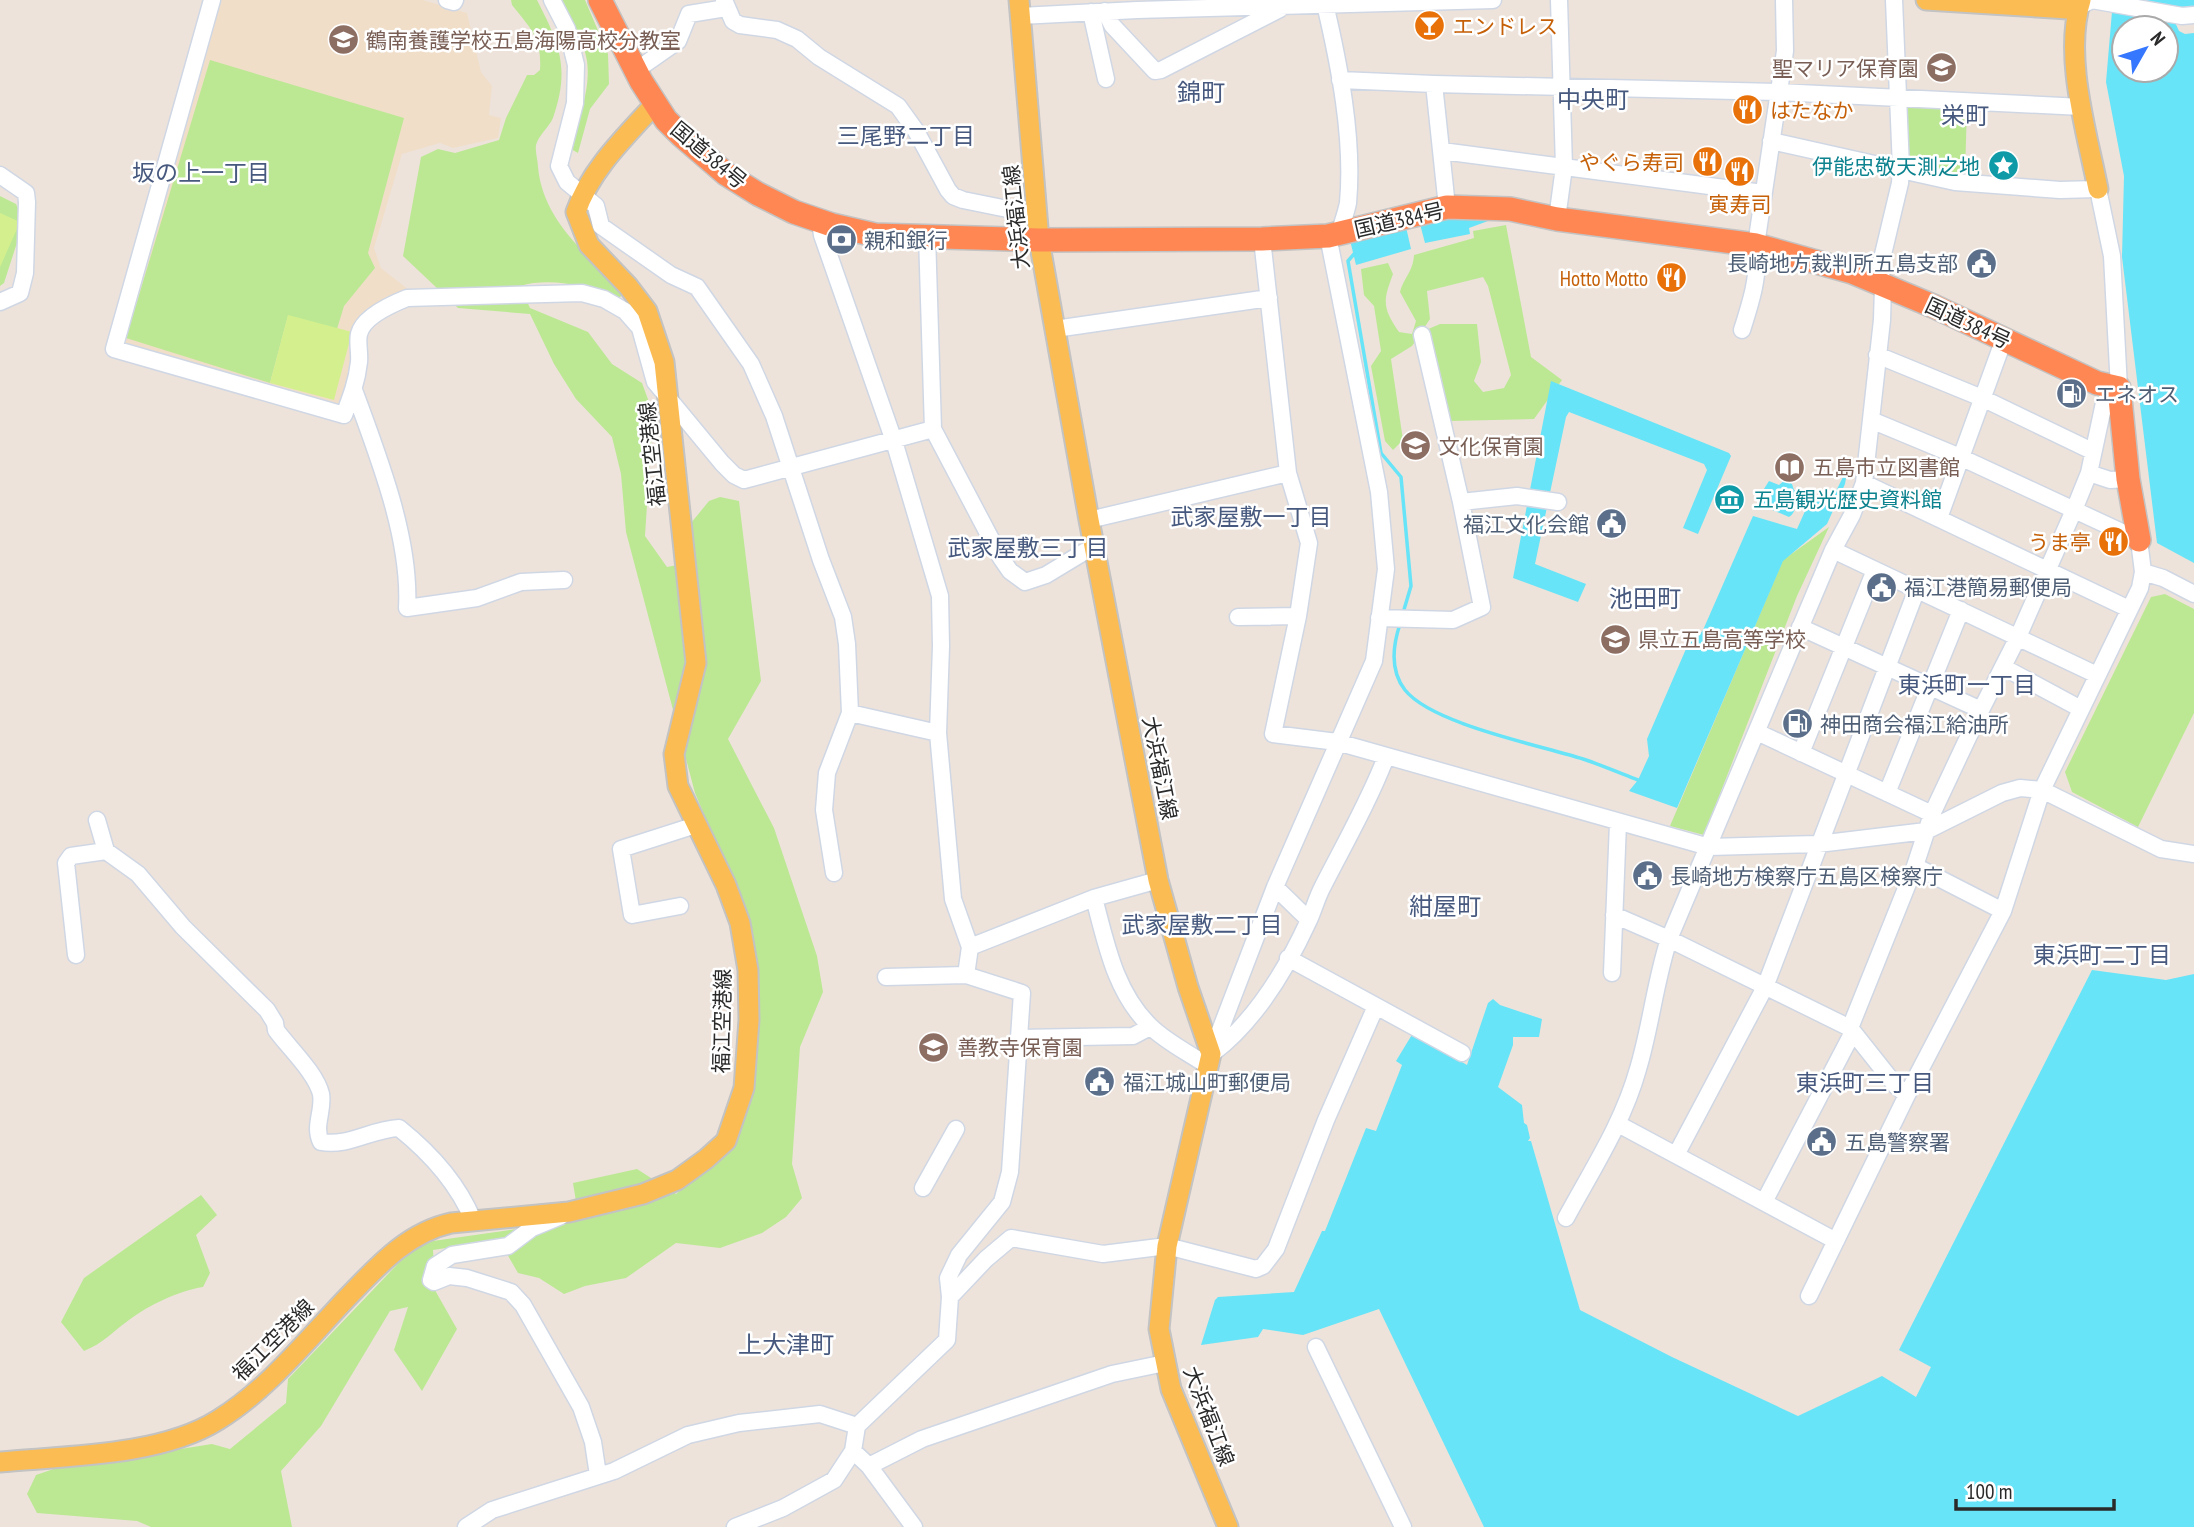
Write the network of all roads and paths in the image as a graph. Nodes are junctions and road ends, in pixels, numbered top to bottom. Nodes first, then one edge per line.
1 (212, 0) edge
2 (447, 0) edge
3 (455, 0) edge
4 (552, 0) edge
5 (600, 0) edge
6 (1493, 0) edge
7 (1559, 0) edge
8 (1784, 0) edge
9 (1894, 0) edge
10 (1926, 0) edge
11 (1325, 3) edge
12 (725, 4) edge
13 (2080, 4) edge
14 (1285, 6) junction
15 (1020, 8) edge
16 (1098, 12) junction
17 (2188, 16) edge
18 (635, 71) junction
19 (1106, 79) dead end
20 (1340, 80) junction
21 (1434, 84) junction
22 (1562, 87) junction
23 (1779, 92) junction
24 (1899, 99) junction
25 (655, 104) junction
26 (2082, 107) junction
27 (1771, 141) junction
28 (1442, 151) junction
29 (1564, 167) junction
30 (1901, 168) junction
31 (0, 175) edge
32 (2098, 189) junction
33 (582, 193) junction
34 (1763, 193) junction
35 (1447, 207) junction
36 (1037, 215) junction
37 (1557, 219) junction
38 (820, 222) junction
39 (927, 235) junction
40 (1333, 235) junction
41 (1262, 239) junction
42 (1039, 240) junction
43 (1756, 245) junction
44 (1883, 286) junction
45 (1269, 298) junction
46 (0, 302) edge
47 (1055, 329) junction
48 (1742, 330) dead end
49 (1422, 335) dead end
50 (2004, 339) junction
51 (1877, 355) junction
52 (2119, 388) junction
53 (354, 390) junction
54 (669, 397) junction
55 (1982, 398) junction
56 (1871, 420) junction
57 (933, 429) junction
58 (894, 441) junction
59 (2092, 451) junction
60 (1960, 457) junction
61 (792, 467) junction
62 (1288, 473) junction
63 (2089, 473) junction
64 (2128, 479) junction
65 (1864, 482) junction
66 (1461, 502) junction
67 (1558, 502) dead end
68 (2074, 510) junction
69 (1939, 518) junction
70 (1089, 520) junction
71 (2139, 540) junction
72 (1094, 546) junction
73 (1833, 550) junction
74 (1875, 570) junction
75 (2049, 571) junction
76 (2143, 572) junction
77 (564, 580) dead end
78 (1917, 589) junction
79 (2194, 594) edge
80 (2129, 609) junction
81 (1961, 610) junction
82 (1298, 616) junction
83 (1238, 617) dead end
84 (1379, 618) junction
85 (1800, 627) junction
86 (2018, 638) junction
87 (1843, 647) junction
88 (1887, 667) junction
89 (2003, 667) junction
90 (2097, 675) junction
91 (1930, 686) junction
92 (2081, 709) junction
93 (1981, 710) junction
94 (850, 713) junction
95 (938, 733) junction
96 (1757, 733) junction
97 (1337, 742) junction
98 (1801, 753) junction
99 (1387, 757) junction
100 (1846, 774) junction
101 (2042, 790) junction
102 (1886, 793) junction
103 (1932, 814) junction
104 (97, 820) dead end
105 (1618, 823) junction
106 (696, 825) junction
107 (1926, 831) junction
108 (1818, 844) junction
109 (1709, 848) junction
110 (106, 851) junction
111 (2194, 854) edge
112 (1915, 866) junction
113 (834, 873) dead end
114 (1158, 880) junction
115 (1275, 887) junction
116 (1094, 898) junction
117 (680, 906) dead end
118 (2003, 911) junction
119 (1614, 915) junction
120 (1309, 920) junction
121 (1669, 939) junction
122 (970, 947) junction
123 (76, 955) dead end
124 (1288, 958) junction
125 (1612, 973) dead end
126 (966, 975) junction
127 (886, 977) dead end
128 (1765, 987) junction
129 (1376, 1006) junction
130 (1150, 1027) junction
131 (1852, 1030) junction
132 (1020, 1038) junction
133 (1462, 1053) dead end
134 (1209, 1060) junction
135 (1907, 1095) junction
136 (1618, 1124) junction
137 (956, 1129) dead end
138 (1676, 1155) junction
139 (923, 1188) dead end
140 (1764, 1202) junction
141 (569, 1212) junction
142 (1566, 1218) dead end
143 (473, 1220) junction
144 (1836, 1241) junction
145 (1167, 1246) junction
146 (1809, 1296) dead end
147 (950, 1297) junction
148 (1316, 1347) dead end
149 (1165, 1363) junction
150 (857, 1426) junction
151 (853, 1451) junction
152 (0, 1462) edge
153 (869, 1466) junction
154 (598, 1475) junction
155 (466, 1527) edge
156 (735, 1527) edge
157 (914, 1527) edge
158 (1228, 1527) edge
159 (1403, 1527) edge

1 - 53 street
2 - 3 street
4 - 33 street
5 - 18 highway, 国道384号
6 - 11 street
7 - 22 street
8 - 23 street
9 - 24 street
10 - 13 main road
11 - 14 street
11 - 20 street
12 - 18 street
12 - 36 street
13 - 17 street
13 - 26 main road
14 - 16 street
14 - 16 street
15 - 16 street
15 - 36 main road, 大浜福江線
16 - 19 street
18 - 25 highway, 国道384号
20 - 21 street
20 - 40 street
21 - 22 street
21 - 28 street
22 - 23 street
22 - 29 street
23 - 24 street
23 - 27 street
24 - 26 street
24 - 30 street
25 - 33 main road
25 - 38 highway, 国道384号
26 - 32 main road
27 - 30 street
27 - 34 street
28 - 29 street
28 - 35 street
29 - 34 street
29 - 37 street
30 - 32 street
30 - 44 street
31 - 46 street
32 - 52 street
33 - 54 main road, 福江空港線
33 - 61 street
34 - 43 street
35 - 37 highway, 国道384号
35 - 40 highway, 国道384号
36 - 42 main road, 大浜福江線
37 - 43 highway, 国道384号
38 - 39 highway, 国道384号
38 - 58 street
39 - 42 highway, 国道384号
39 - 57 street
40 - 41 highway, 国道384号
40 - 84 street
41 - 42 highway, 国道384号
41 - 45 street
42 - 47 main road, 大浜福江線
43 - 44 highway, 国道384号
43 - 48 street
44 - 50 highway, 国道384号
44 - 51 street
45 - 47 street
45 - 62 street
47 - 70 main road, 大浜福江線
49 - 66 street
50 - 52 highway, 国道384号
50 - 55 street
51 - 55 street
51 - 56 street
52 - 59 street
52 - 64 highway
53 - 54 street
53 - 77 street
54 - 61 street
54 - 106 main road, 福江空港線
55 - 59 street
55 - 60 street
56 - 60 street
56 - 65 street
57 - 58 street
57 - 72 street
58 - 61 street
58 - 95 street
59 - 63 street
60 - 68 street
60 - 69 street
61 - 94 street
62 - 70 street
62 - 82 street
63 - 64 street
63 - 68 street
64 - 71 highway
65 - 69 street
65 - 73 street
66 - 67 street
66 - 84 street
68 - 71 street
68 - 75 street
69 - 75 street
70 - 72 main road, 大浜福江線
71 - 76 street
72 - 114 main road, 大浜福江線
73 - 74 street
73 - 85 street
74 - 78 street
74 - 87 street
75 - 80 street
75 - 86 street
76 - 79 street
76 - 80 street
78 - 81 street
78 - 88 street
80 - 90 street
81 - 86 street
81 - 91 street
82 - 83 street
82 - 97 street
84 - 97 street
85 - 87 street
85 - 96 street
86 - 89 street
86 - 90 street
87 - 88 street
87 - 98 street
88 - 91 street
88 - 100 street
89 - 92 street
89 - 93 street
90 - 92 street
91 - 93 street
91 - 102 street
92 - 101 street
93 - 103 street
94 - 95 street
94 - 113 street
95 - 122 street
96 - 98 street
96 - 109 street
97 - 99 street
97 - 115 street
98 - 100 street
99 - 105 street
99 - 120 street
100 - 102 street
100 - 108 street
101 - 107 street
101 - 111 street
101 - 118 street
102 - 103 street
103 - 107 street
104 - 110 street
105 - 109 street
105 - 119 street
106 - 117 street
106 - 141 main road, 福江空港線
107 - 108 street
107 - 112 street
108 - 109 street
108 - 128 street
109 - 121 street
110 - 123 street
110 - 143 street
112 - 118 street
112 - 131 street
114 - 116 street
114 - 134 main road, 大浜福江線
115 - 120 street
115 - 134 street
116 - 122 street
116 - 130 street
118 - 135 street
119 - 121 street
119 - 125 street
120 - 124 street
121 - 128 street
121 - 136 street
122 - 126 street
124 - 129 street
124 - 134 street
126 - 127 street
126 - 132 street
128 - 131 street
128 - 138 street
129 - 133 street
129 - 145 street
130 - 132 street
130 - 134 street
131 - 135 street
131 - 140 street
132 - 147 street
134 - 145 main road, 大浜福江線
135 - 144 street
136 - 138 street
136 - 142 street
137 - 139 street
138 - 140 street
140 - 144 street
141 - 143 main road, 福江空港線
141 - 154 street
143 - 152 main road, 福江空港線
144 - 146 street
145 - 147 street
145 - 149 main road, 大浜福江線
147 - 150 street
148 - 159 street
149 - 153 street
149 - 158 main road, 大浜福江線
150 - 151 street
150 - 154 street
151 - 153 street
151 - 156 street
153 - 157 street
154 - 155 street

